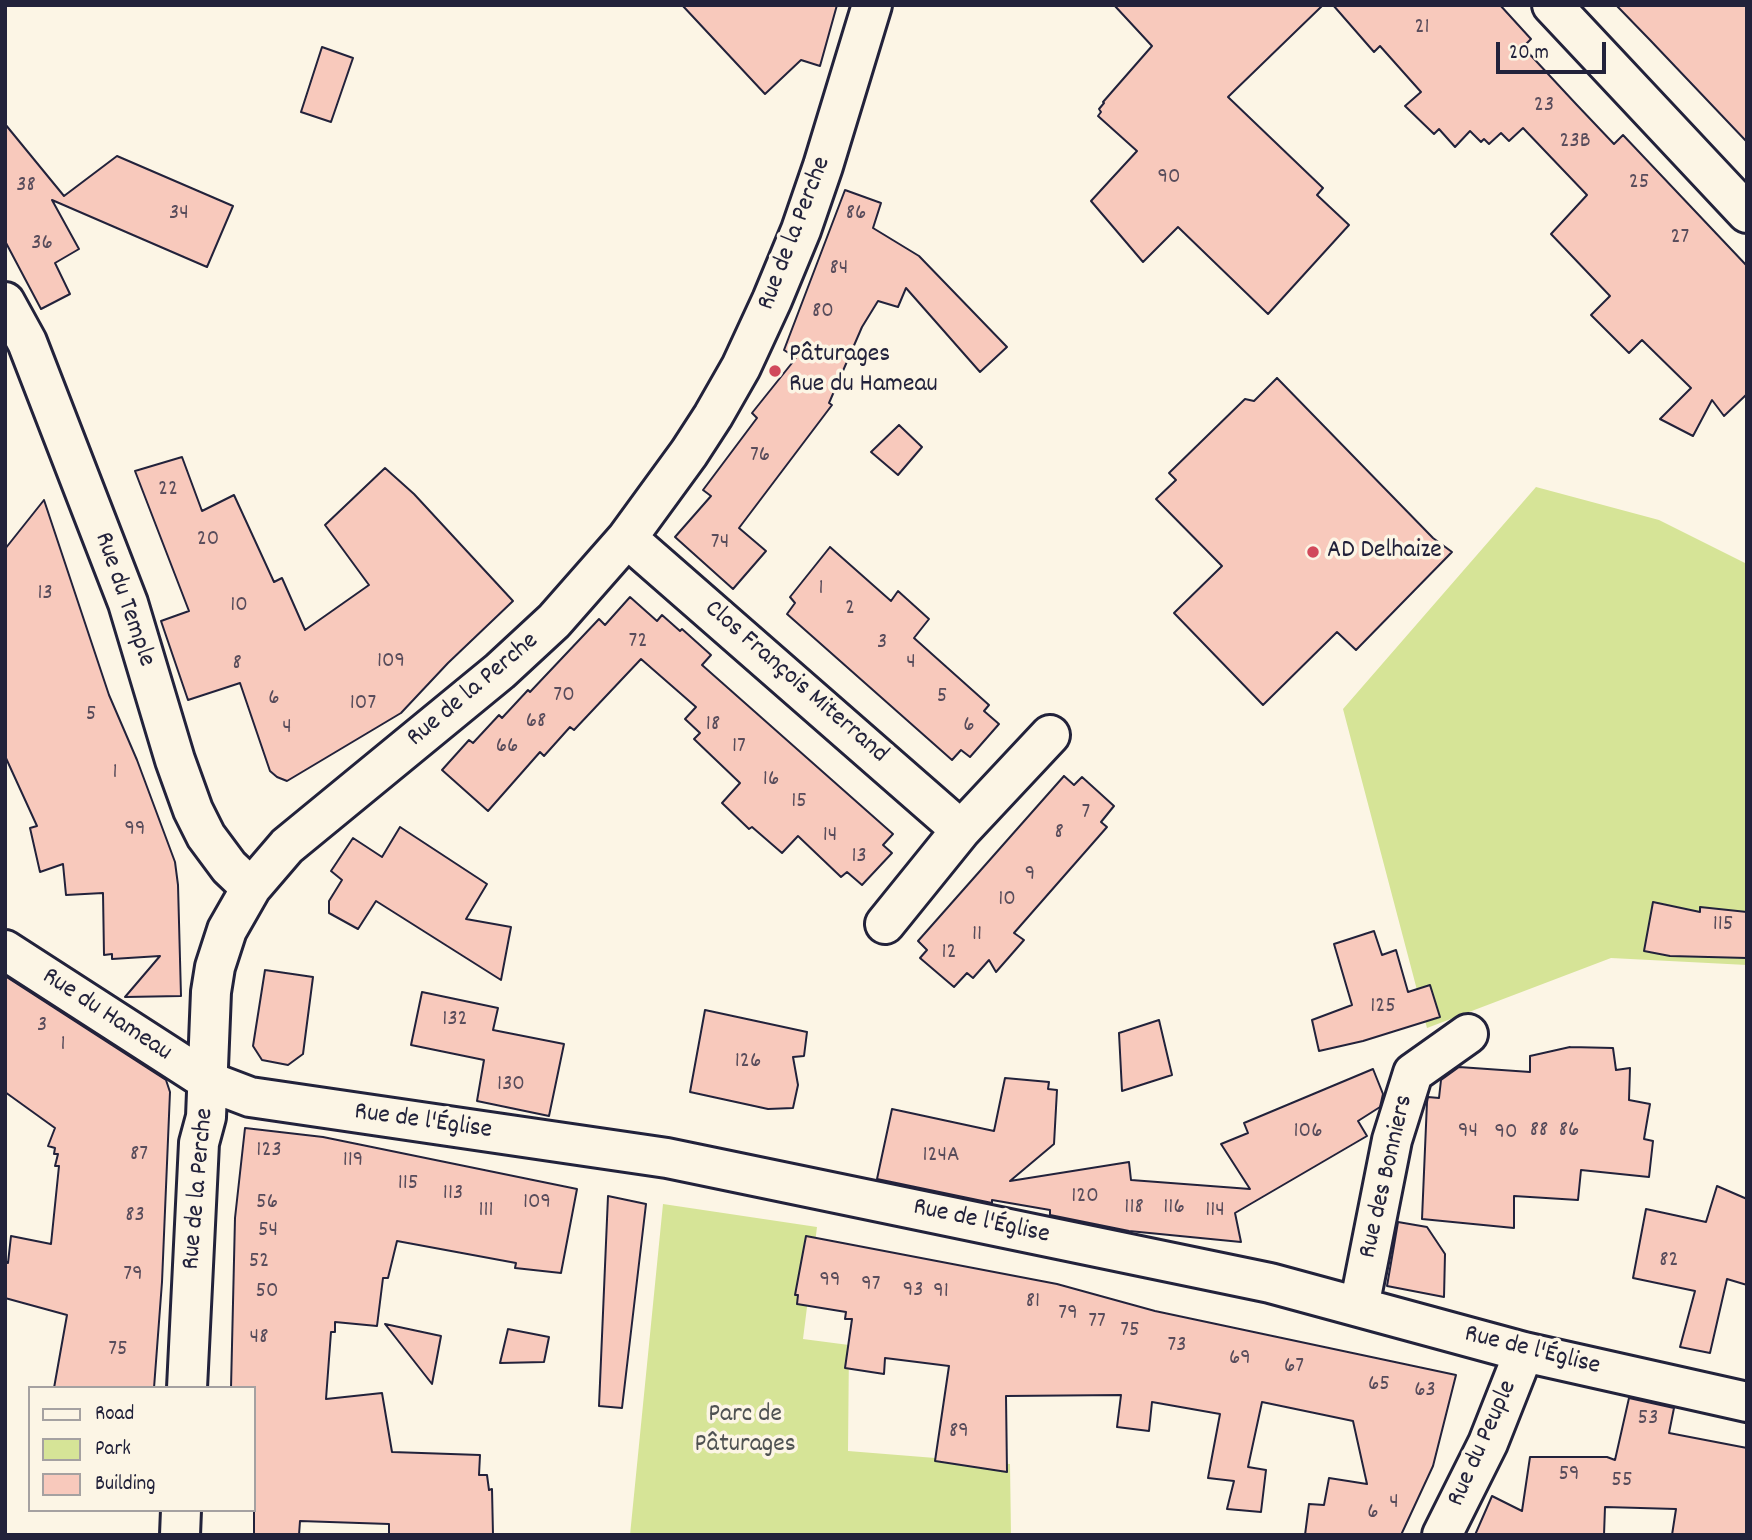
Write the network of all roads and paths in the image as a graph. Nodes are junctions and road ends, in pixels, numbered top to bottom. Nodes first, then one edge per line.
1 (872, 5) edge
2 (1552, 5) edge
3 (1747, 213) edge
4 (5, 302) edge
5 (627, 538) junction
6 (1050, 735) dead end
7 (961, 830) junction
8 (251, 888) junction
9 (885, 924) dead end
10 (5, 950) edge
11 (1468, 1034) dead end
12 (208, 1081) junction
13 (1359, 1307) junction
14 (1524, 1352) junction
15 (187, 1386) edge
16 (1747, 1402) edge
17 (181, 1512) edge
18 (180, 1535) edge
19 (1442, 1535) edge

1 - 5 street, Rue de la Perche
2 - 3 street
4 - 8 street, Rue du Temple
5 - 7 street, Clos François Miterrand
5 - 8 street, Rue de la Perche
6 - 7 street
7 - 9 street
8 - 12 street, Rue de la Perche
10 - 12 street, Rue du Hameau
11 - 13 street, Rue des Bonniers
12 - 13 street, Rue de l'Église
12 - 15 street, Rue de la Perche
13 - 14 street, Rue de l'Église
14 - 16 street, Rue de l'Église
14 - 19 street, Rue du Peuple
17 - 18 street

